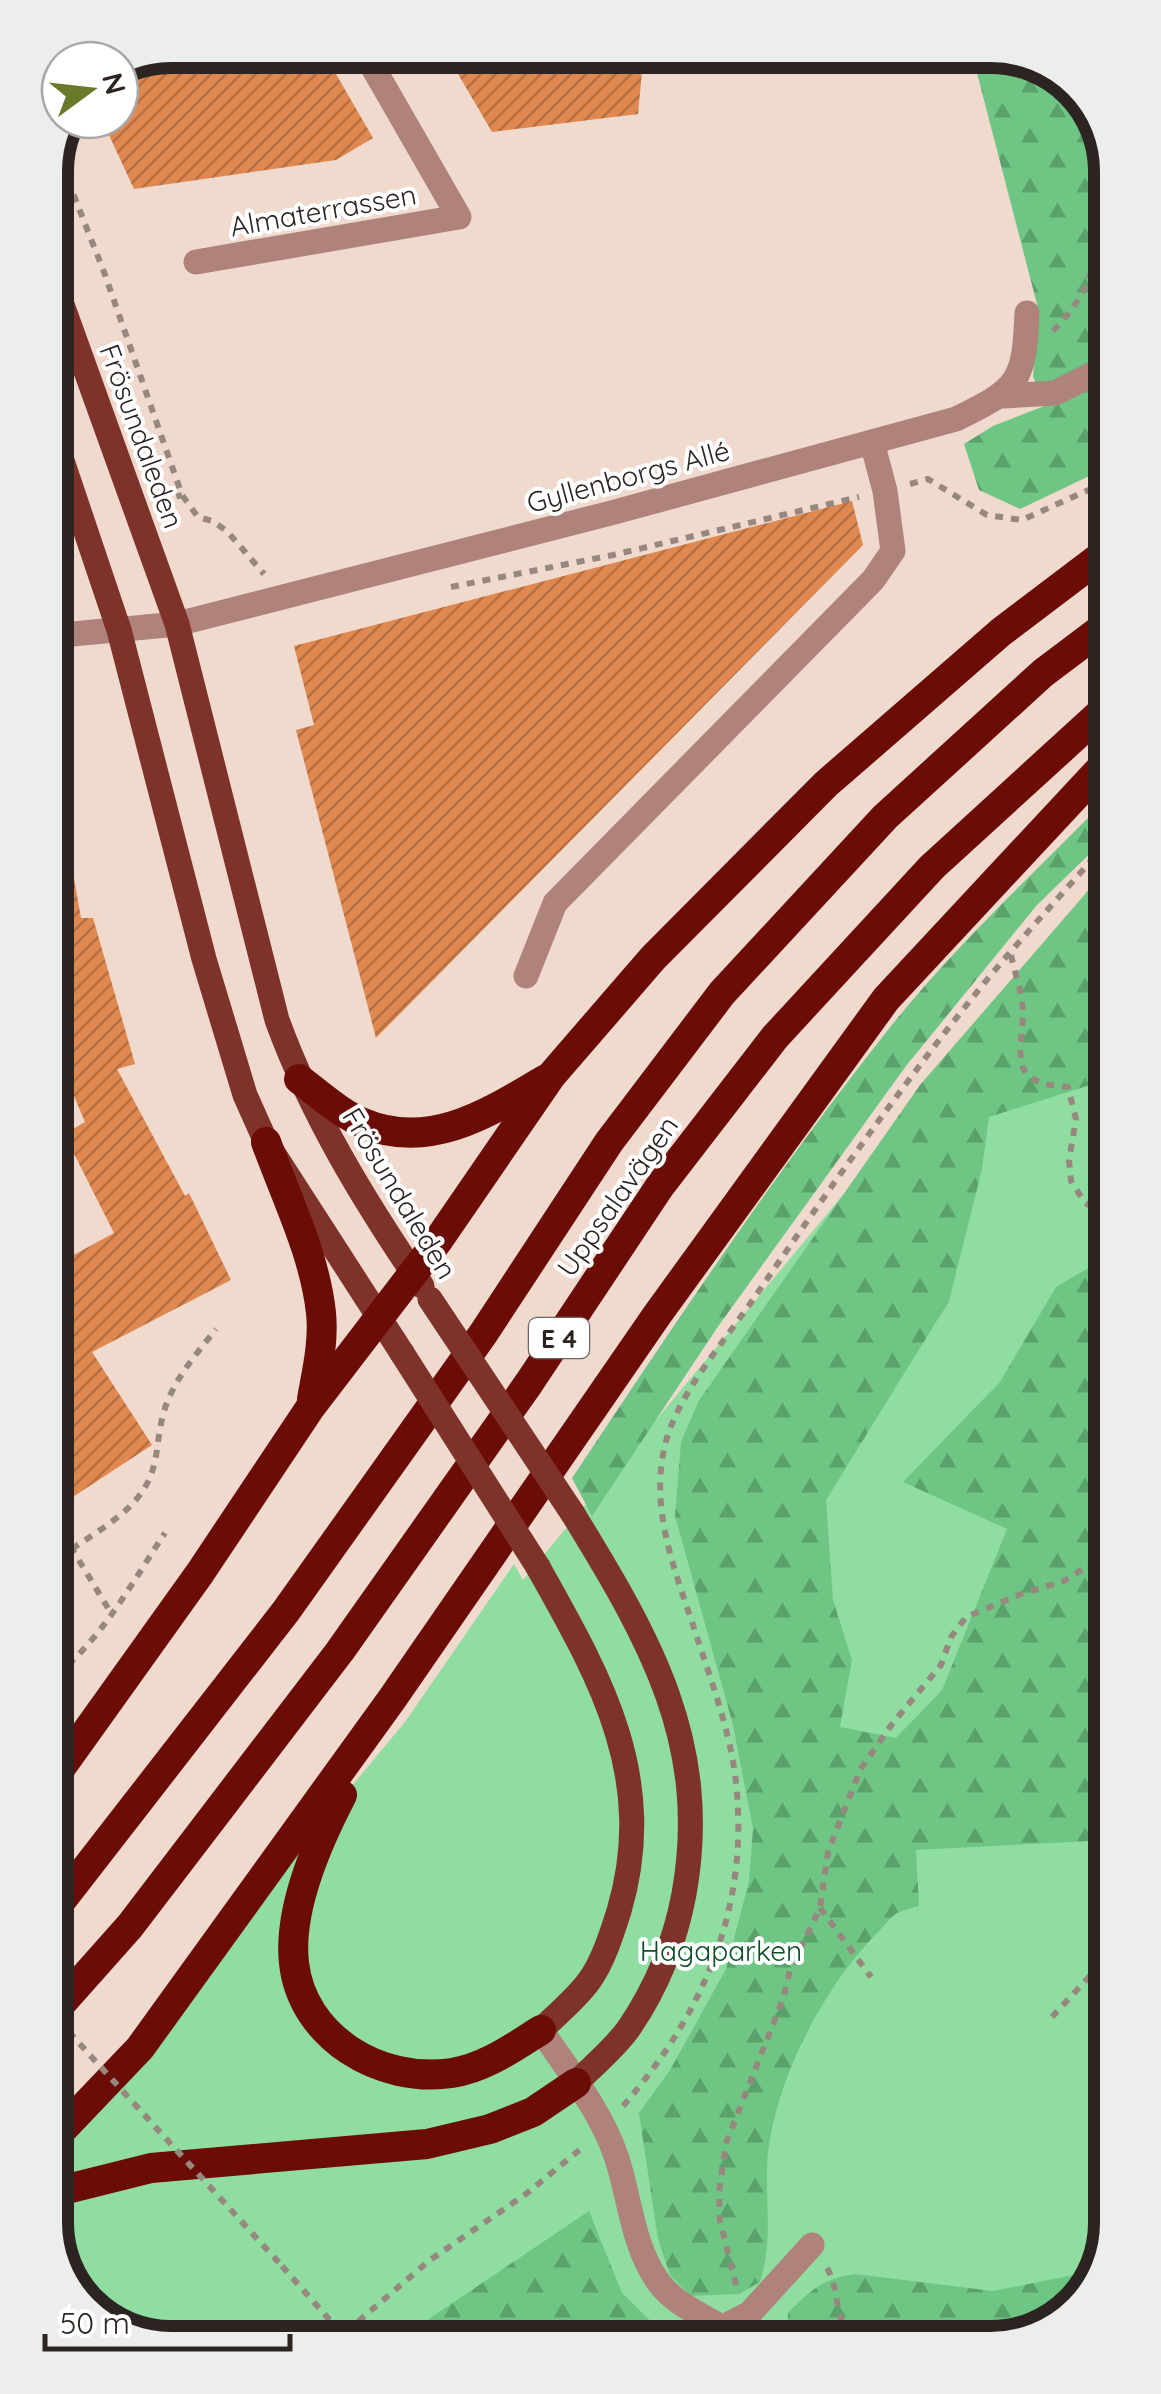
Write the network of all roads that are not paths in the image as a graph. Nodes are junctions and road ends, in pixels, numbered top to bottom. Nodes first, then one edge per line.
1 (374, 67) edge
2 (196, 262) dead end
3 (1027, 313) dead end
4 (68, 321) edge
5 (1094, 374) edge
6 (1003, 396) junction
7 (872, 442) junction
8 (68, 478) edge
9 (1094, 562) edge
10 (177, 624) junction
11 (119, 630) junction
12 (1094, 634) edge
13 (68, 635) edge
14 (1094, 718) edge
15 (1094, 776) edge
16 (526, 976) dead end
17 (551, 1076) junction
18 (299, 1080) junction
19 (266, 1142) junction
20 (422, 1286) junction
21 (379, 1316) junction
22 (310, 1408) junction
23 (392, 1700) junction
24 (67, 1759) edge
25 (67, 1894) edge
26 (67, 1997) edge
27 (541, 2030) junction
28 (576, 2084) junction
29 (67, 2125) edge
30 (67, 2190) edge
31 (812, 2245) road end
32 (719, 2326) edge
33 (736, 2326) edge

1 - 2 street, Almaterrassen
3 - 6 street
4 - 10 main road, Frösundaleden
5 - 6 street
6 - 7 street, Gyllenborgs Allé
7 - 10 street, Gyllenborgs Allé
7 - 16 street
8 - 11 main road
9 - 17 highway
10 - 11 street, Gyllenborgs Allé
10 - 18 main road, Frösundaleden
11 - 13 street, Gyllenborgs Allé
11 - 19 main road
12 - 25 highway, Uppsalavägen / E 4
14 - 26 highway, Uppsalavägen / E 4
15 - 23 highway
17 - 18 highway
17 - 20 highway
18 - 20 main road, Frösundaleden
19 - 21 main road
19 - 22 highway
20 - 21 highway
20 - 28 main road, Frösundaleden, bridge
21 - 22 highway
21 - 27 main road, bridge
22 - 24 highway
23 - 27 highway
23 - 29 highway
27 - 28 street
28 - 30 highway
28 - 32 street
31 - 33 street

